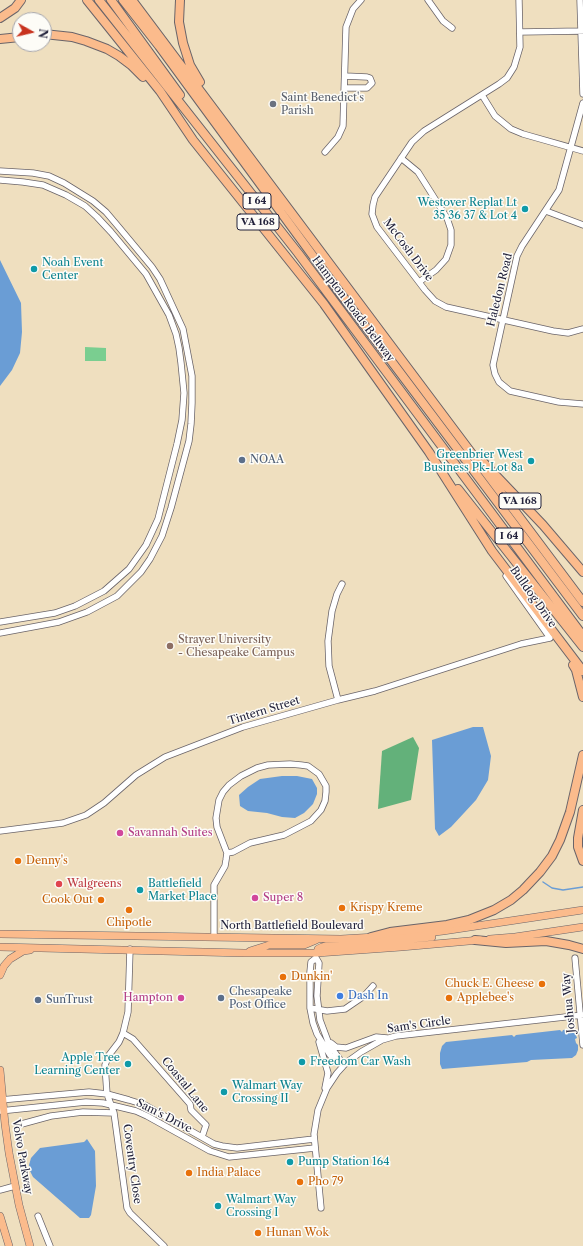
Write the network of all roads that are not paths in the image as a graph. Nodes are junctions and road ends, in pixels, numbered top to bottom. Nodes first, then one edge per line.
1 (21, 0) edge
2 (87, 0) edge
3 (99, 0) edge
4 (111, 0) edge
5 (123, 0) edge
6 (132, 0) edge
7 (180, 0) edge
8 (361, 0) edge
9 (428, 0) edge
10 (519, 0) edge
11 (580, 0) edge
12 (0, 18) edge
13 (452, 28) dead end
14 (582, 31) edge
15 (520, 32) junction
16 (52, 35) edge
17 (12, 38) edge
18 (0, 40) edge
19 (345, 76) junction
20 (154, 84) junction
21 (345, 88) junction
22 (583, 94) edge
23 (482, 95) junction
24 (583, 103) edge
25 (571, 147) junction
26 (583, 151) edge
27 (325, 152) dead end
28 (401, 158) junction
29 (0, 170) edge
30 (0, 180) edge
31 (268, 183) junction
32 (546, 211) junction
33 (583, 225) edge
34 (419, 282) junction
35 (503, 320) junction
36 (583, 329) edge
37 (583, 404) edge
38 (456, 433) junction
39 (429, 452) junction
40 (500, 568) dead end
41 (583, 572) edge
42 (342, 584) dead end
43 (583, 602) edge
44 (583, 616) edge
45 (0, 622) edge
46 (583, 629) edge
47 (0, 633) edge
48 (583, 636) edge
49 (554, 638) junction
50 (583, 647) edge
51 (583, 671) edge
52 (583, 697) edge
53 (338, 700) junction
54 (583, 755) edge
55 (583, 810) edge
56 (0, 831) edge
57 (227, 853) junction
58 (583, 861) edge
59 (583, 910) edge
60 (583, 927) edge
61 (443, 931) junction
62 (0, 934) edge
63 (214, 937) junction
64 (371, 937) junction
65 (318, 939) junction
66 (475, 940) junction
67 (0, 947) edge
68 (39, 947) junction
69 (130, 949) junction
70 (583, 949) edge
71 (244, 953) junction
72 (316, 955) junction
73 (575, 958) dead end
74 (0, 975) edge
75 (373, 986) dead end
76 (310, 1008) junction
77 (318, 1009) junction
78 (581, 1016) edge
79 (123, 1033) junction
80 (317, 1034) junction
81 (389, 1038) junction
82 (328, 1040) junction
83 (583, 1045) edge
84 (344, 1065) junction
85 (0, 1070) edge
86 (107, 1094) junction
87 (322, 1099) junction
88 (1, 1100) edge
89 (111, 1104) junction
90 (2, 1111) edge
91 (114, 1113) junction
92 (18, 1125) dead end
93 (202, 1137) junction
94 (314, 1139) junction
95 (315, 1148) junction
96 (15, 1186) junction
97 (0, 1190) edge
98 (321, 1208) dead end
99 (0, 1216) edge
100 (38, 1216) dead end
101 (9, 1246) edge
102 (30, 1246) edge
103 (50, 1246) edge
104 (164, 1246) edge

1 - 12 highway
2 - 20 highway
3 - 48 highway, Hampton Roads Beltway / I 64
4 - 46 highway
5 - 44 highway
6 - 31 highway, Hampton Roads Beltway / I 64
7 - 31 highway
8 - 19 street
9 - 13 street
10 - 15 street, McCosh Drive
11 - 14 street
14 - 15 street
14 - 22 street
15 - 23 street, McCosh Drive
16 - 20 highway
17 - 18 highway
19 - 21 street
19 - 21 street
20 - 39 highway, VA 168
21 - 27 street
23 - 25 street
23 - 28 street, McCosh Drive
24 - 25 street, Haledon Road
25 - 26 street
25 - 32 street, Haledon Road
28 - 34 street, McCosh Drive
28 - 34 street
29 - 47 street
30 - 45 street
31 - 38 highway, Hampton Roads Beltway / I 64
32 - 33 street
32 - 35 street, Haledon Road
34 - 35 street, McCosh Drive
35 - 36 street, McCosh Drive
35 - 37 street, Haledon Road
38 - 41 highway, VA 168
38 - 43 highway, Hampton Roads Beltway / I 64
39 - 49 highway, VA 168
39 - 50 highway
40 - 49 street, Bulldog Drive
42 - 53 street
49 - 51 highway, VA 168
49 - 52 highway
49 - 53 street, Tintern Street
53 - 56 street, Tintern Street
54 - 64 highway
55 - 58 highway
57 - 57 street
57 - 63 street
59 - 61 main road, North Battlefield Boulevard
60 - 66 main road
61 - 64 main road, North Battlefield Boulevard
61 - 72 main road
62 - 63 main road, North Battlefield Boulevard
63 - 65 main road, North Battlefield Boulevard
64 - 65 main road, North Battlefield Boulevard
65 - 71 main road
65 - 72 street
66 - 70 highway
66 - 72 main road
67 - 68 main road
68 - 69 main road
68 - 74 main road
69 - 71 main road
69 - 79 street, Coventry Close
71 - 72 main road
72 - 76 street
72 - 77 street
73 - 78 street, Joshua Way
75 - 77 street
76 - 77 street
76 - 80 street
77 - 82 street
78 - 81 street, Sam's Circle
78 - 83 street, Joshua Way
79 - 86 street, Coventry Close
79 - 93 street, Coastal Lane
80 - 84 street
80 - 87 street
81 - 82 street
81 - 84 street, Sam's Circle
82 - 84 street
84 - 87 street, Sam's Circle
85 - 88 main road, Volvo Parkway
86 - 88 street, Sam's Drive
86 - 89 street, Coventry Close
86 - 93 street, Sam's Drive
87 - 94 street, Sam's Circle
88 - 90 main road, Volvo Parkway
89 - 90 street, Sam's Drive
89 - 91 street, Coventry Close
89 - 95 street, Sam's Drive
90 - 96 main road, Volvo Parkway
91 - 92 street
91 - 104 street, Coventry Close
93 - 94 street, Sam's Drive
94 - 95 street, Sam's Circle
95 - 98 street, Sam's Circle
96 - 97 street
96 - 102 main road, Volvo Parkway
99 - 101 main road
100 - 103 street

